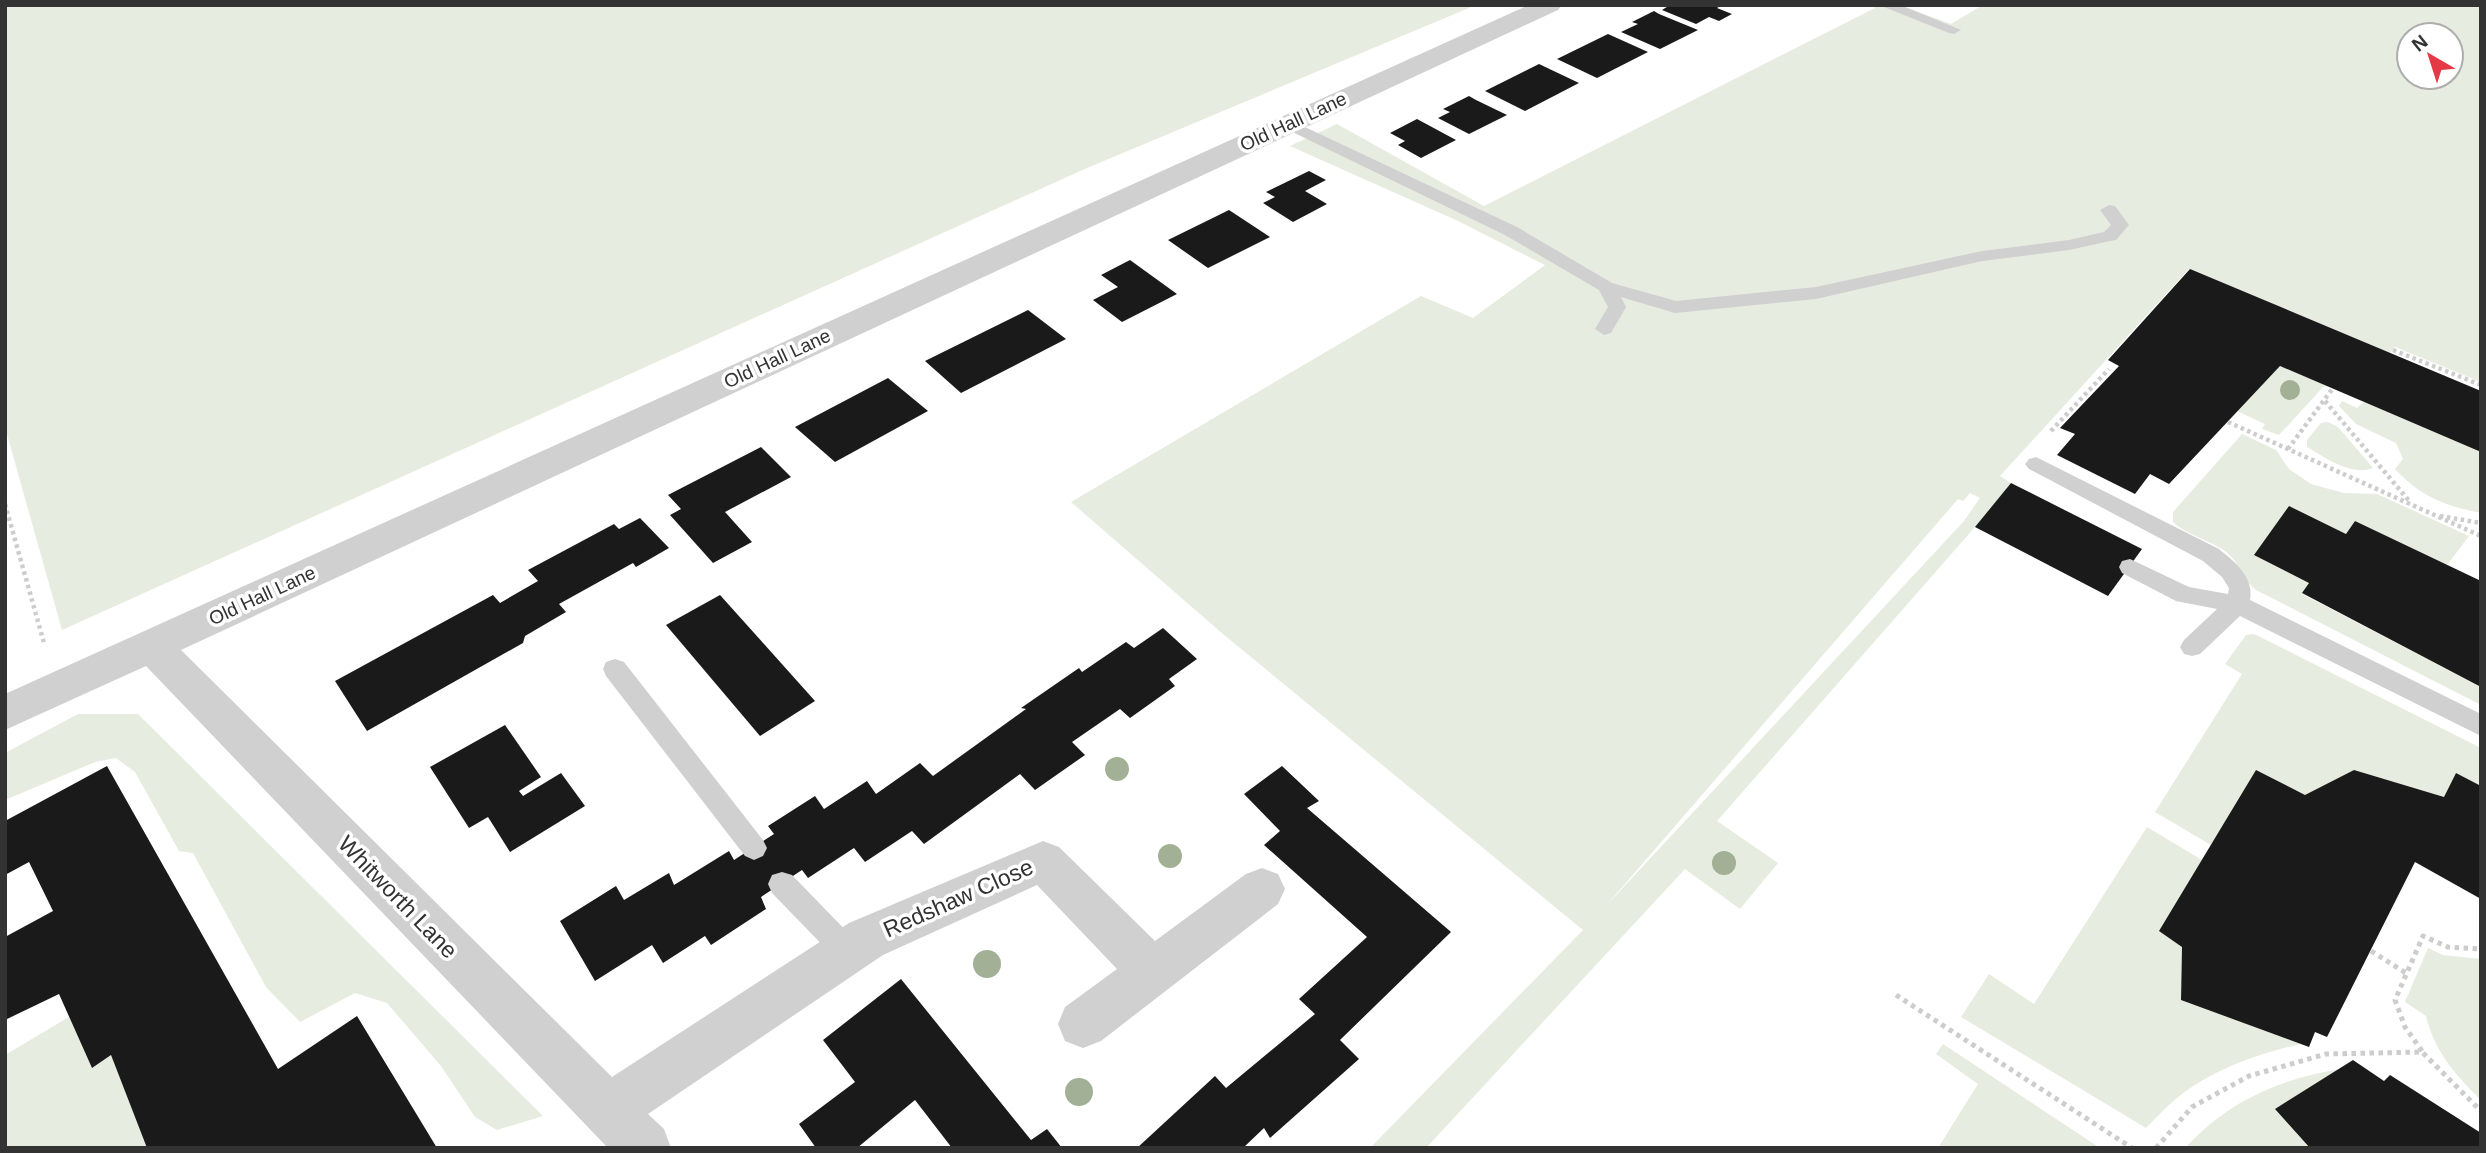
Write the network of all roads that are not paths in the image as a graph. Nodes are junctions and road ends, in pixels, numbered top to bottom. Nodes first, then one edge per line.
1 (1550, 5) edge
2 (1886, 5) edge
3 (1954, 30) dead end
4 (1288, 124) junction
5 (2109, 210) dead end
6 (1606, 287) junction
7 (1604, 329) dead end
8 (2036, 464) road end
9 (2130, 567) dead end
10 (2238, 604) junction
11 (152, 646) junction
12 (2192, 647) dead end
13 (615, 669) dead end
14 (5, 713) edge
15 (2481, 726) edge
16 (754, 848) dead end
17 (782, 884) dead end
18 (1262, 889) dead end
19 (847, 951) junction
20 (1153, 972) junction
21 (1083, 1024) dead end
22 (608, 1110) junction
23 (645, 1148) edge

1 - 4 street, Old Hall Lane
2 - 3 lane
4 - 6 lane
4 - 11 street, Old Hall Lane
5 - 6 lane
6 - 7 lane
8 - 10 lane
9 - 10 lane
10 - 12 lane
10 - 15 lane
11 - 14 street, Old Hall Lane
11 - 22 street, Whitworth Lane
13 - 16 lane
17 - 19 lane
18 - 20 street
19 - 20 street, Redshaw Close
19 - 22 street, Redshaw Close
20 - 21 street
22 - 23 street, Whitworth Lane

